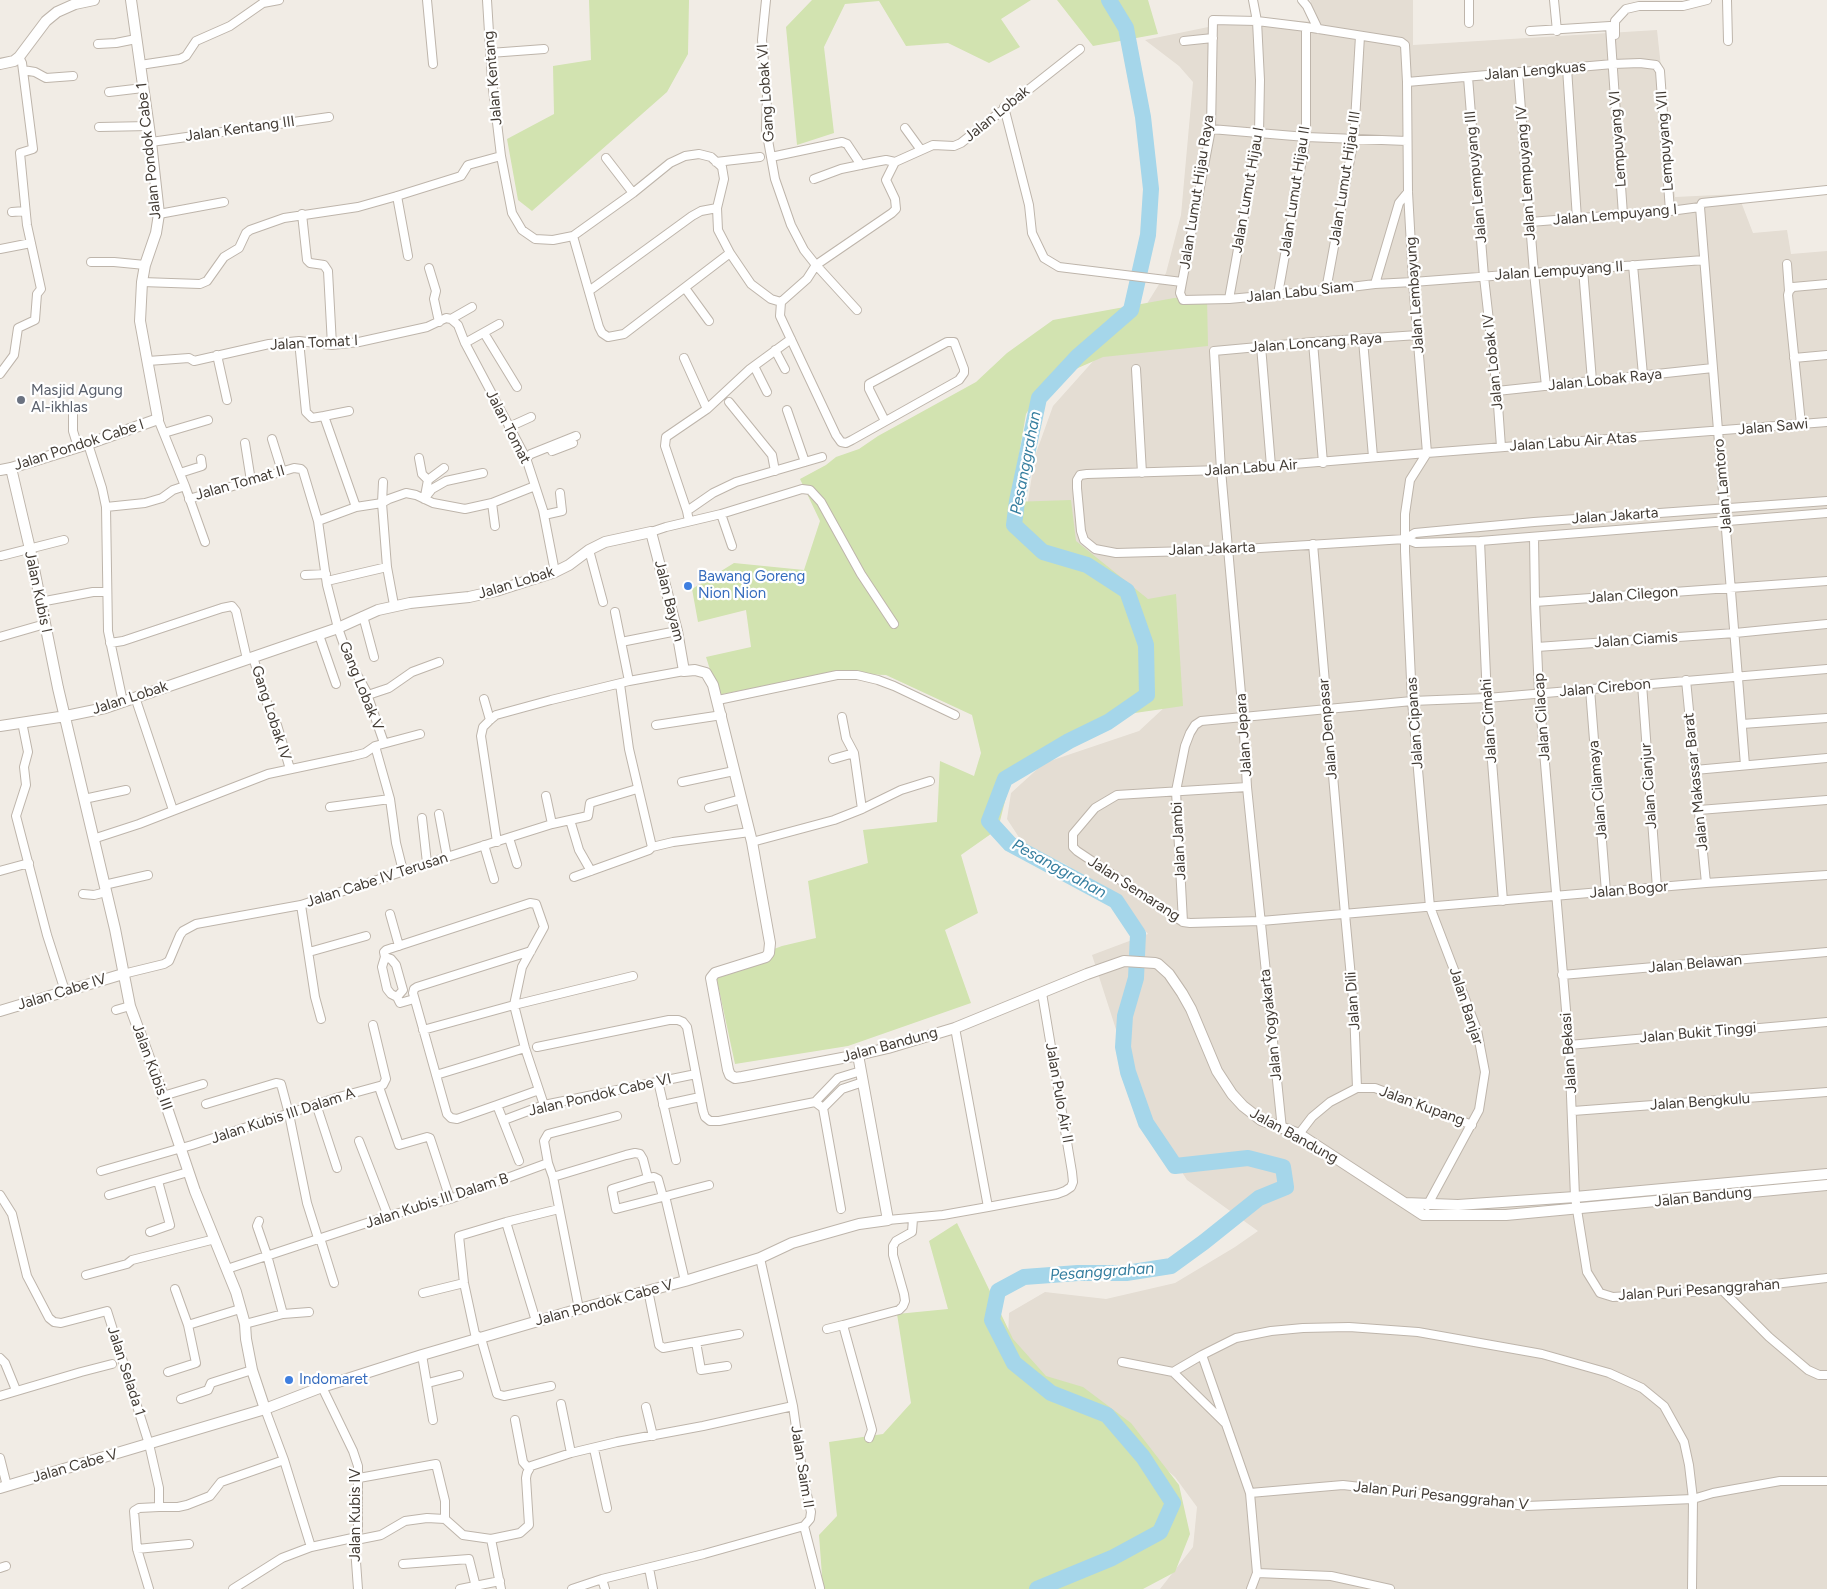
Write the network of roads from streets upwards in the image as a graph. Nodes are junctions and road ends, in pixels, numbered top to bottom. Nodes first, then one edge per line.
1 (94, 0) edge
2 (130, 0) edge
3 (279, 0) edge
4 (427, 0) edge
5 (487, 0) edge
6 (766, 0) edge
7 (1253, 0) edge
8 (1302, 0) edge
9 (1468, 0) edge
10 (1554, 0) edge
11 (1707, 0) edge
12 (1727, 0) edge
13 (1639, 3) edge
14 (1257, 21) junction
15 (1469, 23) dead end
16 (1306, 27) junction
17 (1318, 29) junction
18 (1557, 30) junction
19 (1530, 31) dead end
20 (1360, 36) junction
21 (1611, 36) junction
22 (1213, 38) junction
23 (136, 39) junction
24 (1184, 41) dead end
25 (1728, 41) dead end
26 (98, 44) dead end
27 (1080, 48) dead end
28 (544, 49) dead end
29 (490, 54) junction
30 (19, 57) junction
31 (0, 64) edge
32 (433, 64) dead end
33 (1613, 64) junction
34 (140, 65) junction
35 (1567, 68) junction
36 (23, 70) junction
37 (1660, 71) joint
38 (1518, 72) junction
39 (73, 76) dead end
40 (1468, 76) junction
41 (1407, 82) junction
42 (143, 88) junction
43 (109, 92) dead end
44 (1004, 108) junction
45 (330, 117) dead end
46 (149, 126) junction
47 (99, 127) dead end
48 (905, 128) dead end
49 (1211, 129) junction
50 (1259, 133) junction
51 (1306, 137) junction
52 (1354, 138) junction
53 (1407, 141) junction
54 (151, 142) junction
55 (921, 150) junction
56 (501, 156) junction
57 (760, 157) dead end
58 (771, 157) junction
59 (606, 158) dead end
60 (716, 162) junction
61 (895, 162) junction
62 (861, 165) junction
63 (814, 179) dead end
64 (1827, 190) edge
65 (1408, 192) junction
66 (633, 193) junction
67 (397, 196) junction
68 (224, 202) dead end
69 (1700, 207) junction
70 (717, 208) junction
71 (25, 211) junction
72 (1670, 211) junction
73 (12, 212) dead end
74 (159, 214) junction
75 (302, 214) junction
76 (1623, 215) junction
77 (1577, 218) junction
78 (1530, 222) junction
79 (573, 236) junction
80 (31, 243) junction
81 (0, 249) edge
82 (730, 253) junction
83 (408, 256) dead end
84 (1704, 260) junction
85 (91, 262) dead end
86 (1786, 264) dead end
87 (145, 265) junction
88 (816, 265) junction
89 (1633, 265) junction
90 (429, 268) dead end
91 (1583, 269) junction
92 (1534, 273) junction
93 (1484, 277) junction
94 (142, 282) junction
95 (1182, 282) junction
96 (1413, 282) junction
97 (1375, 284) junction
98 (1827, 284) edge
99 (685, 288) junction
100 (1326, 290) junction
101 (589, 291) junction
102 (1789, 291) junction
103 (1278, 294) junction
104 (1229, 299) junction
105 (1186, 301) joint
106 (781, 302) junction
107 (472, 307) dead end
108 (857, 310) dead end
109 (451, 319) junction
110 (709, 321) dead end
111 (439, 322) junction
112 (499, 324) dead end
113 (484, 333) junction
114 (1418, 336) junction
115 (790, 339) junction
116 (1363, 340) junction
117 (299, 341) junction
118 (1313, 342) junction
119 (465, 343) junction
120 (332, 345) junction
121 (1261, 346) junction
122 (775, 350) junction
123 (1214, 351) joint
124 (217, 355) junction
125 (1827, 355) edge
126 (684, 358) dead end
127 (1794, 358) junction
128 (148, 361) junction
129 (754, 366) junction
130 (1713, 368) junction
131 (785, 369) dead end
132 (1136, 369) dead end
133 (0, 374) edge
134 (1643, 375) junction
135 (1592, 381) junction
136 (1546, 386) junction
137 (517, 387) dead end
138 (1497, 391) junction
139 (767, 392) dead end
140 (227, 400) dead end
141 (729, 402) dead end
142 (73, 408) dead end
143 (707, 408) junction
144 (350, 410) dead end
145 (787, 410) dead end
146 (324, 416) junction
147 (531, 417) dead end
148 (158, 419) junction
149 (208, 420) dead end
150 (885, 421) junction
151 (1827, 422) edge
152 (1801, 424) junction
153 (509, 428) junction
154 (1718, 432) junction
155 (164, 433) junction
156 (272, 439) dead end
157 (575, 439) dead end
158 (245, 443) dead end
159 (83, 445) junction
160 (1501, 447) junction
161 (1427, 453) junction
162 (822, 457) dead end
163 (1373, 457) junction
164 (201, 458) dead end
165 (420, 458) dead end
166 (526, 458) junction
167 (805, 462) junction
168 (1322, 463) junction
169 (1271, 466) junction
170 (444, 468) dead end
171 (5, 469) edge
172 (776, 470) junction
173 (1221, 470) junction
174 (282, 471) junction
175 (180, 473) junction
176 (483, 473) dead end
177 (1142, 473) junction
178 (428, 480) junction
179 (1077, 480) joint
180 (251, 481) junction
181 (383, 482) dead end
182 (185, 486) junction
183 (534, 486) junction
184 (560, 493) dead end
185 (424, 499) junction
186 (190, 500) junction
187 (1827, 501) edge
188 (382, 503) junction
189 (492, 503) junction
190 (106, 506) junction
191 (356, 507) junction
192 (1725, 508) junction
193 (687, 511) junction
194 (1827, 513) edge
195 (721, 514) junction
196 (544, 515) junction
197 (318, 521) junction
198 (690, 521) junction
199 (1726, 522) junction
200 (495, 526) dead end
201 (651, 532) junction
202 (1534, 537) junction
203 (1405, 539) junction
204 (64, 540) dead end
205 (1480, 540) junction
206 (205, 542) dead end
207 (1313, 544) junction
208 (732, 546) dead end
209 (30, 549) junction
210 (589, 550) junction
211 (1228, 550) junction
212 (1, 556) edge
213 (387, 567) junction
214 (555, 572) junction
215 (305, 575) dead end
216 (326, 578) junction
217 (1827, 581) edge
218 (1731, 589) junction
219 (107, 592) junction
220 (40, 602) junction
221 (604, 602) dead end
222 (1535, 602) junction
223 (394, 605) junction
224 (614, 612) dead end
225 (363, 616) junction
226 (45, 624) junction
227 (894, 624) dead end
228 (1827, 624) edge
229 (338, 628) junction
230 (677, 631) junction
231 (1734, 633) junction
232 (319, 635) junction
233 (0, 637) edge
234 (621, 642) junction
235 (110, 643) junction
236 (1537, 647) junction
237 (374, 657) dead end
238 (250, 658) junction
239 (439, 662) dead end
240 (1827, 669) edge
241 (684, 671) junction
242 (1738, 676) junction
243 (1686, 680) junction
244 (629, 681) junction
245 (336, 684) dead end
246 (620, 684) junction
247 (1642, 684) junction
248 (1590, 689) junction
249 (1539, 693) junction
250 (368, 695) junction
251 (135, 697) junction
252 (1487, 698) junction
253 (484, 699) dead end
254 (718, 700) junction
255 (1412, 701) junction
256 (123, 702) junction
257 (1326, 708) junction
258 (722, 715) junction
259 (955, 715) dead end
260 (66, 716) junction
261 (1243, 716) junction
262 (842, 717) dead end
263 (1827, 718) edge
264 (490, 720) junction
265 (22, 722) junction
266 (1742, 724) junction
267 (656, 725) dead end
268 (0, 726) edge
269 (420, 734) dead end
270 (384, 743) junction
271 (374, 746) junction
272 (854, 753) junction
273 (1827, 758) edge
274 (833, 759) dead end
275 (1745, 765) junction
276 (290, 769) junction
277 (1695, 770) junction
278 (734, 771) junction
279 (930, 781) dead end
280 (682, 782) dead end
281 (1248, 787) junction
282 (637, 789) junction
283 (126, 790) dead end
284 (1176, 791) junction
285 (546, 796) dead end
286 (741, 798) junction
287 (84, 799) junction
288 (390, 799) junction
289 (1827, 800) edge
290 (330, 807) dead end
291 (709, 808) dead end
292 (862, 809) junction
293 (173, 810) junction
294 (1699, 810) junction
295 (439, 814) dead end
296 (422, 818) dead end
297 (570, 820) junction
298 (552, 824) junction
299 (751, 837) junction
300 (509, 838) junction
301 (93, 839) junction
302 (497, 842) junction
303 (484, 845) junction
304 (652, 847) junction
305 (447, 857) junction
306 (29, 863) junction
307 (427, 863) junction
308 (517, 864) dead end
309 (0, 871) edge
310 (403, 871) junction
311 (591, 871) junction
312 (148, 875) dead end
313 (1827, 875) edge
314 (574, 878) dead end
315 (494, 879) dead end
316 (1706, 883) junction
317 (105, 888) junction
318 (1657, 888) junction
319 (1606, 892) junction
320 (83, 894) dead end
321 (1556, 896) junction
322 (1503, 900) junction
323 (301, 905) junction
324 (1430, 906) junction
325 (390, 914) dead end
326 (1344, 914) junction
327 (1261, 921) junction
328 (1183, 922) junction
329 (366, 936) dead end
330 (399, 946) junction
331 (531, 951) junction
332 (309, 952) junction
333 (1827, 952) edge
334 (385, 956) junction
335 (123, 974) junction
336 (1562, 975) junction
337 (633, 976) dead end
338 (64, 990) junction
339 (1042, 993) junction
340 (397, 998) junction
341 (414, 1000) junction
342 (514, 1005) junction
343 (130, 1006) junction
344 (3, 1010) edge
345 (116, 1010) dead end
346 (320, 1019) dead end
347 (1827, 1022) edge
348 (373, 1025) dead end
349 (955, 1028) junction
350 (423, 1030) junction
351 (1569, 1045) junction
352 (525, 1048) junction
353 (538, 1048) dead end
354 (858, 1055) junction
355 (861, 1071) junction
356 (696, 1074) junction
357 (436, 1075) junction
358 (658, 1081) junction
359 (863, 1082) junction
360 (203, 1084) dead end
361 (382, 1085) junction
362 (1357, 1088) junction
363 (539, 1090) junction
364 (1827, 1092) edge
365 (163, 1096) junction
366 (700, 1097) junction
367 (815, 1102) junction
368 (206, 1104) dead end
369 (316, 1104) junction
370 (497, 1105) junction
371 (544, 1105) junction
372 (663, 1106) junction
373 (824, 1108) junction
374 (1572, 1111) junction
375 (289, 1114) junction
376 (617, 1116) dead end
377 (504, 1120) junction
378 (1472, 1125) junction
379 (1282, 1129) junction
380 (1299, 1134) junction
381 (359, 1141) dead end
382 (181, 1148) junction
383 (676, 1160) dead end
384 (520, 1161) dead end
385 (548, 1163) junction
386 (337, 1168) dead end
387 (101, 1171) dead end
388 (188, 1172) junction
389 (1827, 1174) edge
390 (553, 1177) junction
391 (648, 1178) junction
392 (158, 1181) junction
393 (709, 1185) dead end
394 (1827, 1185) edge
395 (1065, 1191) joint
396 (109, 1195) dead end
397 (664, 1196) junction
398 (1575, 1197) junction
399 (1, 1198) edge
400 (450, 1199) junction
401 (1404, 1202) junction
402 (1428, 1203) junction
403 (988, 1207) junction
404 (559, 1209) junction
405 (841, 1209) dead end
406 (1577, 1209) junction
407 (1423, 1215) junction
408 (388, 1216) junction
409 (913, 1219) junction
410 (888, 1220) junction
411 (259, 1221) dead end
412 (506, 1222) junction
413 (150, 1232) dead end
414 (319, 1238) junction
415 (215, 1239) junction
416 (267, 1255) junction
417 (760, 1258) junction
418 (227, 1269) junction
419 (86, 1275) dead end
420 (1827, 1278) edge
421 (685, 1281) junction
422 (464, 1282) junction
423 (334, 1283) dead end
424 (175, 1289) dead end
425 (648, 1290) junction
426 (1722, 1290) junction
427 (423, 1293) dead end
428 (240, 1309) junction
429 (579, 1309) junction
430 (309, 1312) dead end
431 (283, 1314) junction
432 (536, 1321) junction
433 (245, 1324) junction
434 (188, 1325) junction
435 (843, 1325) junction
436 (827, 1329) dead end
437 (739, 1334) dead end
438 (481, 1338) junction
439 (696, 1342) junction
440 (422, 1355) junction
441 (1202, 1355) junction
442 (0, 1358) edge
443 (1122, 1362) dead end
444 (112, 1364) dead end
445 (726, 1366) dead end
446 (252, 1370) junction
447 (168, 1372) dead end
448 (1173, 1372) junction
449 (460, 1375) dead end
450 (1827, 1375) edge
451 (428, 1382) junction
452 (551, 1386) dead end
453 (322, 1387) junction
454 (16, 1390) junction
455 (0, 1396) edge
456 (180, 1400) dead end
457 (561, 1404) dead end
458 (646, 1406) dead end
459 (793, 1406) junction
460 (265, 1408) junction
461 (433, 1420) dead end
462 (515, 1420) dead end
463 (1228, 1426) junction
464 (653, 1436) junction
465 (869, 1438) dead end
466 (149, 1444) junction
467 (594, 1449) junction
468 (571, 1453) junction
469 (0, 1458) edge
470 (284, 1460) junction
471 (529, 1469) junction
472 (359, 1478) junction
473 (1827, 1481) edge
474 (4, 1487) edge
475 (1250, 1493) junction
476 (1693, 1499) junction
477 (159, 1507) junction
478 (607, 1508) dead end
479 (445, 1519) junction
480 (804, 1526) junction
481 (357, 1538) junction
482 (491, 1539) junction
483 (189, 1544) dead end
484 (311, 1547) junction
485 (137, 1548) junction
486 (403, 1564) dead end
487 (648, 1568) junction
488 (1257, 1573) junction
489 (602, 1579) junction
490 (500, 1580) junction
491 (476, 1587) junction
492 (820, 1588) edge
493 (149, 1589) edge
494 (232, 1589) edge
495 (358, 1589) edge
496 (460, 1589) edge
497 (501, 1589) edge
498 (572, 1589) edge
499 (606, 1589) edge
500 (653, 1589) edge
501 (1251, 1589) edge
502 (1390, 1589) edge
503 (1692, 1589) edge

1 - 30 street
2 - 23 street, Jalan Pondok Cabe 1
3 - 34 street
4 - 32 street
5 - 29 street, Jalan Kentang
6 - 58 street, Gang Lobak VI
7 - 14 street, Jalan Lumut Hijau I
8 - 17 street
9 - 15 street
10 - 18 street
11 - 13 street
12 - 25 street
13 - 21 street
14 - 16 street
14 - 22 street, Jalan Lumut Hijau Raya
14 - 50 street, Jalan Lumut Hijau I
16 - 17 street
16 - 51 street, Jalan Lumut Hijau II
17 - 20 street
18 - 19 street
18 - 21 street
20 - 41 street, Jalan Lembayung
20 - 52 street, Jalan Lumut Hijau III
21 - 33 street, Lempuyang VI
22 - 24 street
22 - 49 street, Jalan Lumut Hijau Raya
23 - 26 street
23 - 34 street, Jalan Pondok Cabe 1
27 - 44 street, Jalan Lobak
28 - 29 street
29 - 56 street, Jalan Kentang
30 - 31 street
30 - 36 street
33 - 35 street, Jalan Lengkuas
33 - 37 street, Jalan Lengkuas
33 - 76 street, Lempuyang VI
34 - 42 street, Jalan Pondok Cabe 1
35 - 38 street, Jalan Lengkuas
35 - 77 street
36 - 39 street
36 - 71 street
37 - 72 street, Lempuyang VII
38 - 40 street, Jalan Lengkuas
38 - 78 street, Jalan Lempuyang IV
40 - 41 street, Jalan Lengkuas
40 - 93 street, Jalan Lempuyang III
41 - 53 street, Jalan Lembayung
42 - 43 street
42 - 46 street, Jalan Pondok Cabe 1
44 - 55 street, Jalan Lobak
44 - 95 street
45 - 54 street, Jalan Kentang III
46 - 47 street
46 - 54 street, Jalan Pondok Cabe 1
48 - 55 street
49 - 50 street
49 - 95 street, Jalan Lumut Hijau Raya
50 - 51 street
50 - 104 street, Jalan Lumut Hijau I
51 - 52 street
51 - 103 street, Jalan Lumut Hijau II
52 - 53 street
52 - 100 street, Jalan Lumut Hijau III
53 - 65 street, Jalan Lembayung
54 - 74 street, Jalan Pondok Cabe 1
55 - 61 street, Jalan Lobak
56 - 67 street
56 - 79 street, Jalan Kentang
57 - 60 street
58 - 62 street
58 - 88 street, Gang Lobak VI
59 - 66 street
60 - 66 street
60 - 70 street
61 - 62 street
61 - 88 street
62 - 63 street
64 - 69 street, Jalan Lempuyang I
65 - 96 street, Jalan Lembayung
65 - 97 street
66 - 79 street
67 - 75 street
67 - 83 street
68 - 74 street
69 - 72 street, Jalan Lempuyang I
69 - 84 street, Jalan Lamtoro
70 - 82 street
70 - 101 street
71 - 73 street
71 - 80 street
72 - 76 street, Jalan Lempuyang I
74 - 87 street, Jalan Pondok Cabe 1
75 - 94 street
75 - 120 street
76 - 77 street, Jalan Lempuyang I
77 - 78 street, Jalan Lempuyang I
78 - 92 street, Jalan Lempuyang IV
79 - 101 street
80 - 81 street
80 - 133 street
82 - 99 street
82 - 106 street
84 - 89 street, Jalan Lempuyang II
84 - 130 street, Jalan Lamtoro
85 - 87 street
86 - 102 street
87 - 94 street, Jalan Pondok Cabe 1
88 - 106 street
88 - 108 street, Gang Lobak VI
89 - 91 street, Jalan Lempuyang II
89 - 134 street
90 - 111 street
91 - 92 street, Jalan Lempuyang II
91 - 135 street
92 - 93 street, Jalan Lempuyang II
92 - 136 street, Jalan Lempuyang IV
93 - 96 street, Jalan Lempuyang II
93 - 138 street, Jalan Lobak IV
94 - 128 street, Jalan Pondok Cabe 1
95 - 105 street, Jalan Lumut Hijau Raya
96 - 97 street, Jalan Labu Siam
96 - 114 street, Jalan Lembayung
97 - 100 street, Jalan Labu Siam
98 - 102 street
99 - 101 street
99 - 110 street
100 - 103 street, Jalan Labu Siam
102 - 127 street
103 - 104 street, Jalan Labu Siam
104 - 105 street, Jalan Labu Siam
106 - 115 street
107 - 109 street, Jalan Tomat I
109 - 111 street, Jalan Tomat I
109 - 119 street, Jalan Tomat
111 - 120 street, Jalan Tomat I
112 - 113 street
113 - 119 street
113 - 137 street
114 - 116 street, Jalan Loncang Raya
114 - 161 street, Jalan Lembayung
115 - 122 street
115 - 150 street
116 - 118 street, Jalan Loncang Raya
116 - 163 street
117 - 120 street, Jalan Tomat I
117 - 124 street, Jalan Tomat I
117 - 146 street
118 - 121 street, Jalan Loncang Raya
118 - 168 street
119 - 153 street, Jalan Tomat
121 - 123 street, Jalan Loncang Raya
121 - 169 street
122 - 129 street
122 - 131 street
123 - 173 street, Jalan Jepara
124 - 128 street, Jalan Tomat I
124 - 140 street
125 - 127 street
126 - 143 street
127 - 152 street
128 - 148 street, Jalan Pondok Cabe 1
129 - 139 street
129 - 143 street
130 - 134 street, Jalan Lobak Raya
130 - 154 street, Jalan Lamtoro
132 - 177 street
134 - 135 street, Jalan Lobak Raya
135 - 136 street, Jalan Lobak Raya
136 - 138 street, Jalan Lobak Raya
138 - 160 street, Jalan Lobak IV
141 - 172 street
142 - 159 street
143 - 193 street
144 - 146 street
145 - 167 street
146 - 191 street
147 - 153 street
148 - 155 street, Jalan Tomat II
148 - 159 street, Jalan Pondok Cabe I
149 - 155 street
150 - 150 street
151 - 152 street, Jalan Sawi
152 - 154 street, Jalan Sawi
153 - 166 street, Jalan Tomat
154 - 160 street, Jalan Labu Air Atas
154 - 192 street, Jalan Lamtoro
155 - 175 street, Jalan Tomat II
156 - 174 street
157 - 166 street
158 - 180 street
159 - 171 street, Jalan Pondok Cabe I
159 - 190 street
160 - 161 street, Jalan Labu Air Atas
161 - 163 street, Jalan Labu Air
161 - 203 street
162 - 167 street
163 - 168 street, Jalan Labu Air
164 - 175 street
165 - 178 street
166 - 183 street, Jalan Tomat
167 - 172 street
168 - 169 street, Jalan Labu Air
169 - 173 street, Jalan Labu Air
170 - 178 street
171 - 209 street, Jalan Kubis I
172 - 193 street
173 - 177 street, Jalan Labu Air
173 - 211 street, Jalan Jepara
174 - 180 street, Jalan Tomat II
174 - 197 street, Jalan Tomat II
175 - 182 street, Jalan Tomat II
176 - 185 street
177 - 179 street, Jalan Labu Air
178 - 185 street
179 - 211 street, Jalan Jakarta
180 - 186 street, Jalan Tomat II
181 - 188 street
182 - 186 street, Jalan Tomat II
182 - 190 street
183 - 189 street
183 - 196 street, Jalan Tomat
184 - 196 street
185 - 188 street
185 - 189 street
186 - 206 street
187 - 192 street, Jalan Jakarta
188 - 191 street
188 - 213 street
189 - 200 street
190 - 219 street
191 - 197 street
192 - 199 street, Jalan Lamtoro
192 - 203 street, Jalan Jakarta
193 - 198 street
194 - 199 street, Jalan Jakarta
195 - 198 street, Jalan Lobak
195 - 208 street
195 - 227 street, Jalan Lobak
196 - 214 street, Jalan Tomat
197 - 216 street, Jalan Tomat II
198 - 201 street, Jalan Lobak
199 - 202 street, Jalan Jakarta
199 - 218 street, Jalan Lamtoro
201 - 210 street, Jalan Lobak
201 - 230 street, Jalan Bayam
202 - 205 street, Jalan Jakarta
202 - 222 street, Jalan Cilacap
203 - 205 street, Jalan Jakarta
203 - 207 street, Jalan Jakarta
203 - 255 street, Jalan Cipanas
204 - 209 street
205 - 252 street, Jalan Cimahi
207 - 211 street, Jalan Jakarta
207 - 257 street, Jalan Denpasar
209 - 212 street
209 - 220 street, Jalan Kubis I
210 - 214 street, Jalan Lobak
210 - 221 street
211 - 261 street, Jalan Jepara
213 - 216 street
213 - 223 street
214 - 223 street, Jalan Lobak
215 - 216 street
216 - 229 street, Jalan Tomat II
217 - 218 street, Jalan Cilegon
218 - 222 street, Jalan Cilegon
218 - 231 street, Jalan Lamtoro
219 - 220 street
219 - 235 street
220 - 226 street, Jalan Kubis I
222 - 236 street, Jalan Cilacap
223 - 225 street, Jalan Lobak
224 - 234 street
225 - 229 street, Jalan Lobak
225 - 237 street
226 - 233 street
226 - 260 street, Jalan Kubis I
228 - 231 street, Jalan Ciamis
229 - 232 street, Jalan Lobak
229 - 250 street, Gang Lobak V
230 - 234 street
230 - 241 street, Jalan Bayam
231 - 236 street, Jalan Ciamis
231 - 242 street, Jalan Lamtoro
232 - 238 street, Jalan Lobak
232 - 245 street
234 - 244 street
235 - 238 street, Gang Lobak IV
235 - 256 street
236 - 249 street, Jalan Cilacap
238 - 251 street, Jalan Lobak
238 - 276 street, Gang Lobak IV
239 - 250 street
240 - 242 street, Jalan Cirebon
241 - 244 street
241 - 254 street, Jalan Bandung
242 - 243 street, Jalan Cirebon
242 - 266 street, Jalan Lamtoro
243 - 247 street, Jalan Cirebon
243 - 277 street, Jalan Makassar Barat
244 - 246 street
246 - 264 street
246 - 282 street
247 - 248 street, Jalan Cirebon
247 - 318 street, Jalan Cianjur
248 - 249 street, Jalan Cirebon
248 - 319 street, Jalan Cilamaya
249 - 252 street, Jalan Cirebon
249 - 321 street, Jalan Cilacap
250 - 270 street, Gang Lobak V
251 - 256 street, Jalan Lobak
251 - 293 street
252 - 255 street, Jalan Cirebon
252 - 322 street, Jalan Cimahi
253 - 264 street
254 - 258 street, Jalan Bandung
254 - 259 street
255 - 257 street, Jalan Cirebon
255 - 324 street, Jalan Cipanas
256 - 260 street, Jalan Lobak
257 - 261 street, Jalan Cirebon
257 - 326 street, Jalan Denpasar
258 - 267 street
258 - 278 street, Jalan Bandung
260 - 265 street, Jalan Lobak
260 - 287 street, Jalan Kubis III
261 - 281 street, Jalan Jepara
261 - 284 street, Jalan Jambi
262 - 272 street
263 - 266 street
264 - 302 street
265 - 268 street, Jalan Lobak
265 - 306 street
266 - 275 street, Jalan Lamtoro
269 - 270 street
270 - 271 street
271 - 276 street
271 - 288 street
272 - 274 street
272 - 292 street
273 - 275 street
275 - 277 street
276 - 293 street
277 - 294 street, Jalan Makassar Barat
278 - 280 street
278 - 286 street, Jalan Bandung
279 - 292 street
281 - 284 street, Jalan Semarang
281 - 327 street, Jalan Jepara
282 - 297 street, Jalan Cabe IV Terusan
282 - 304 street
283 - 287 street
284 - 328 street, Jalan Jambi
284 - 328 street, Jalan Semarang
285 - 298 street
286 - 291 street
286 - 299 street, Jalan Bandung
287 - 301 street, Jalan Kubis III
288 - 290 street
288 - 310 street
289 - 294 street
292 - 299 street
293 - 301 street
294 - 316 street, Jalan Makassar Barat
295 - 305 street
296 - 307 street
297 - 298 street, Jalan Cabe IV Terusan
297 - 311 street
298 - 300 street, Jalan Cabe IV Terusan
299 - 304 street
299 - 354 street, Jalan Bandung
300 - 302 street, Jalan Cabe IV Terusan
300 - 308 street
301 - 317 street, Jalan Kubis III
302 - 303 street, Jalan Cabe IV Terusan
303 - 305 street, Jalan Cabe IV Terusan
303 - 315 street
304 - 311 street
305 - 307 street, Jalan Cabe IV Terusan
306 - 309 street
306 - 338 street
307 - 310 street, Jalan Cabe IV Terusan
310 - 323 street, Jalan Cabe IV Terusan
311 - 314 street
312 - 317 street
313 - 316 street, Jalan Bogor
316 - 318 street, Jalan Bogor
317 - 320 street
317 - 335 street, Jalan Kubis III
318 - 319 street, Jalan Bogor
319 - 321 street, Jalan Bogor
321 - 322 street, Jalan Bogor
321 - 336 street, Jalan Bekasi
322 - 324 street, Jalan Bogor
323 - 332 street
323 - 335 street, Jalan Cabe IV Terusan
324 - 326 street, Jalan Semarang
324 - 378 street, Jalan Banjar
325 - 330 street
326 - 327 street, Jalan Semarang
326 - 362 street, Jalan Dili
327 - 328 street, Jalan Semarang
327 - 379 street, Jalan Yogyakarta
329 - 332 street
330 - 331 street
330 - 334 street
331 - 341 street
331 - 342 street
332 - 346 street
333 - 336 street, Jalan Belawan
334 - 340 street
334 - 340 street
335 - 338 street, Jalan Cabe IV
335 - 343 street, Jalan Kubis III
336 - 351 street, Jalan Bekasi
337 - 342 street
338 - 344 street, Jalan Cabe IV
339 - 349 street, Jalan Bandung
339 - 379 street, Jalan Bandung
339 - 395 street, Jalan Pulo Air II
340 - 341 street
341 - 350 street
342 - 350 street
342 - 352 street
343 - 345 street
343 - 365 street, Jalan Kubis III
347 - 351 street, Jalan Bukit Tinggi
348 - 361 street
349 - 354 street, Jalan Bandung
349 - 403 street
350 - 357 street
351 - 374 street, Jalan Bekasi
352 - 357 street
352 - 363 street
353 - 356 street
354 - 355 street
355 - 359 street
355 - 367 street
356 - 358 street, Jalan Pondok Cabe VI
356 - 366 street
357 - 370 street
358 - 371 street, Jalan Pondok Cabe VI
358 - 372 street
359 - 373 street
359 - 410 street
360 - 365 street
361 - 369 street, Jalan Kubis III Dalam A
361 - 400 street
362 - 378 street, Jalan Kupang
362 - 380 street, Jalan Kupang
363 - 370 street
363 - 371 street
364 - 374 street, Jalan Bengkulu
365 - 382 street, Jalan Kubis III
366 - 367 street
366 - 372 street
367 - 373 street
368 - 375 street
369 - 375 street, Jalan Kubis III Dalam A
369 - 386 street
370 - 377 street
371 - 377 street, Jalan Pondok Cabe VI
372 - 383 street
373 - 405 street
374 - 398 street, Jalan Bekasi
375 - 382 street, Jalan Kubis III Dalam A
375 - 414 street
376 - 385 street
377 - 384 street
378 - 402 street, Jalan Banjar
379 - 380 street, Jalan Bandung
380 - 401 street, Jalan Bandung
381 - 408 street
382 - 387 street, Jalan Kubis III Dalam A
382 - 388 street, Jalan Kubis III
385 - 390 street
385 - 400 street, Jalan Kubis III Dalam B
388 - 392 street
388 - 415 street, Jalan Kubis III
389 - 398 street, Jalan Bandung
390 - 391 street
390 - 404 street
391 - 397 street
391 - 397 street
392 - 396 street
392 - 413 street
393 - 397 street
394 - 406 street, Jalan Bandung
395 - 403 street, Jalan Pondok Cabe V
397 - 421 street
398 - 402 street, Jalan Bandung
398 - 406 street, Jalan Bekasi
399 - 466 street, Jalan Selada 1
400 - 408 street, Jalan Kubis III Dalam B
401 - 402 street, Jalan Bandung
401 - 407 street, Jalan Bandung
402 - 407 street, Jalan Banjar
403 - 409 street, Jalan Pondok Cabe V
404 - 412 street
404 - 429 street
406 - 407 street, Jalan Bandung
406 - 426 street, Jalan Puri Pesanggrahan
408 - 414 street, Jalan Kubis III Dalam B
409 - 410 street, Jalan Pondok Cabe V
409 - 435 street
410 - 417 street, Jalan Pondok Cabe V
411 - 416 street
412 - 422 street
412 - 432 street
414 - 416 street, Jalan Kubis III Dalam B
414 - 423 street
415 - 418 street, Jalan Kubis III
415 - 419 street
416 - 418 street, Jalan Kubis III Dalam B
416 - 431 street
417 - 421 street, Jalan Pondok Cabe V
417 - 459 street, Jalan Saim II
418 - 428 street, Jalan Kubis III
420 - 426 street, Jalan Puri Pesanggrahan
421 - 425 street, Jalan Pondok Cabe V
422 - 427 street
422 - 438 street
424 - 434 street
425 - 429 street, Jalan Pondok Cabe V
425 - 439 street
426 - 450 street
428 - 433 street, Jalan Kubis III
428 - 434 street
429 - 432 street, Jalan Pondok Cabe V
430 - 431 street
431 - 433 street
432 - 438 street, Jalan Pondok Cabe V
433 - 446 street, Jalan Kubis III
434 - 447 street
435 - 436 street
435 - 465 street
437 - 439 street
438 - 440 street, Jalan Pondok Cabe V
438 - 452 street
439 - 445 street
440 - 451 street
440 - 453 street, Jalan Pondok Cabe V
441 - 448 street
441 - 463 street
441 - 476 street
442 - 454 street
443 - 448 street
444 - 454 street
446 - 456 street
446 - 460 street, Jalan Kubis III
448 - 463 street
449 - 451 street
451 - 461 street
453 - 460 street, Jalan Pondok Cabe V
453 - 472 street, Jalan Kubis IV
454 - 455 street
457 - 468 street
458 - 464 street
459 - 464 street
459 - 480 street, Jalan Saim II
460 - 466 street, Jalan Pondok Cabe V
460 - 470 street
462 - 471 street
463 - 475 street
464 - 467 street
466 - 474 street, Jalan Cabe V
466 - 477 street
467 - 468 street
467 - 478 street
468 - 471 street
469 - 474 street
470 - 477 street
470 - 484 street
471 - 482 street
472 - 479 street
472 - 481 street, Jalan Kubis IV
473 - 476 street, Jalan Puri Pesanggrahan V
475 - 476 street, Jalan Puri Pesanggrahan V
475 - 488 street
476 - 503 street
477 - 485 street
479 - 481 street
479 - 482 street
480 - 487 street, Jalan Saim II
480 - 492 street
481 - 484 street
481 - 495 street, Jalan Kubis IV
482 - 490 street
483 - 485 street
484 - 494 street
485 - 493 street
486 - 491 street
487 - 489 street, Jalan Saim II
487 - 500 street
488 - 501 street
488 - 502 street
489 - 498 street, Jalan Saim II
489 - 499 street
490 - 491 street
490 - 497 street
491 - 496 street

